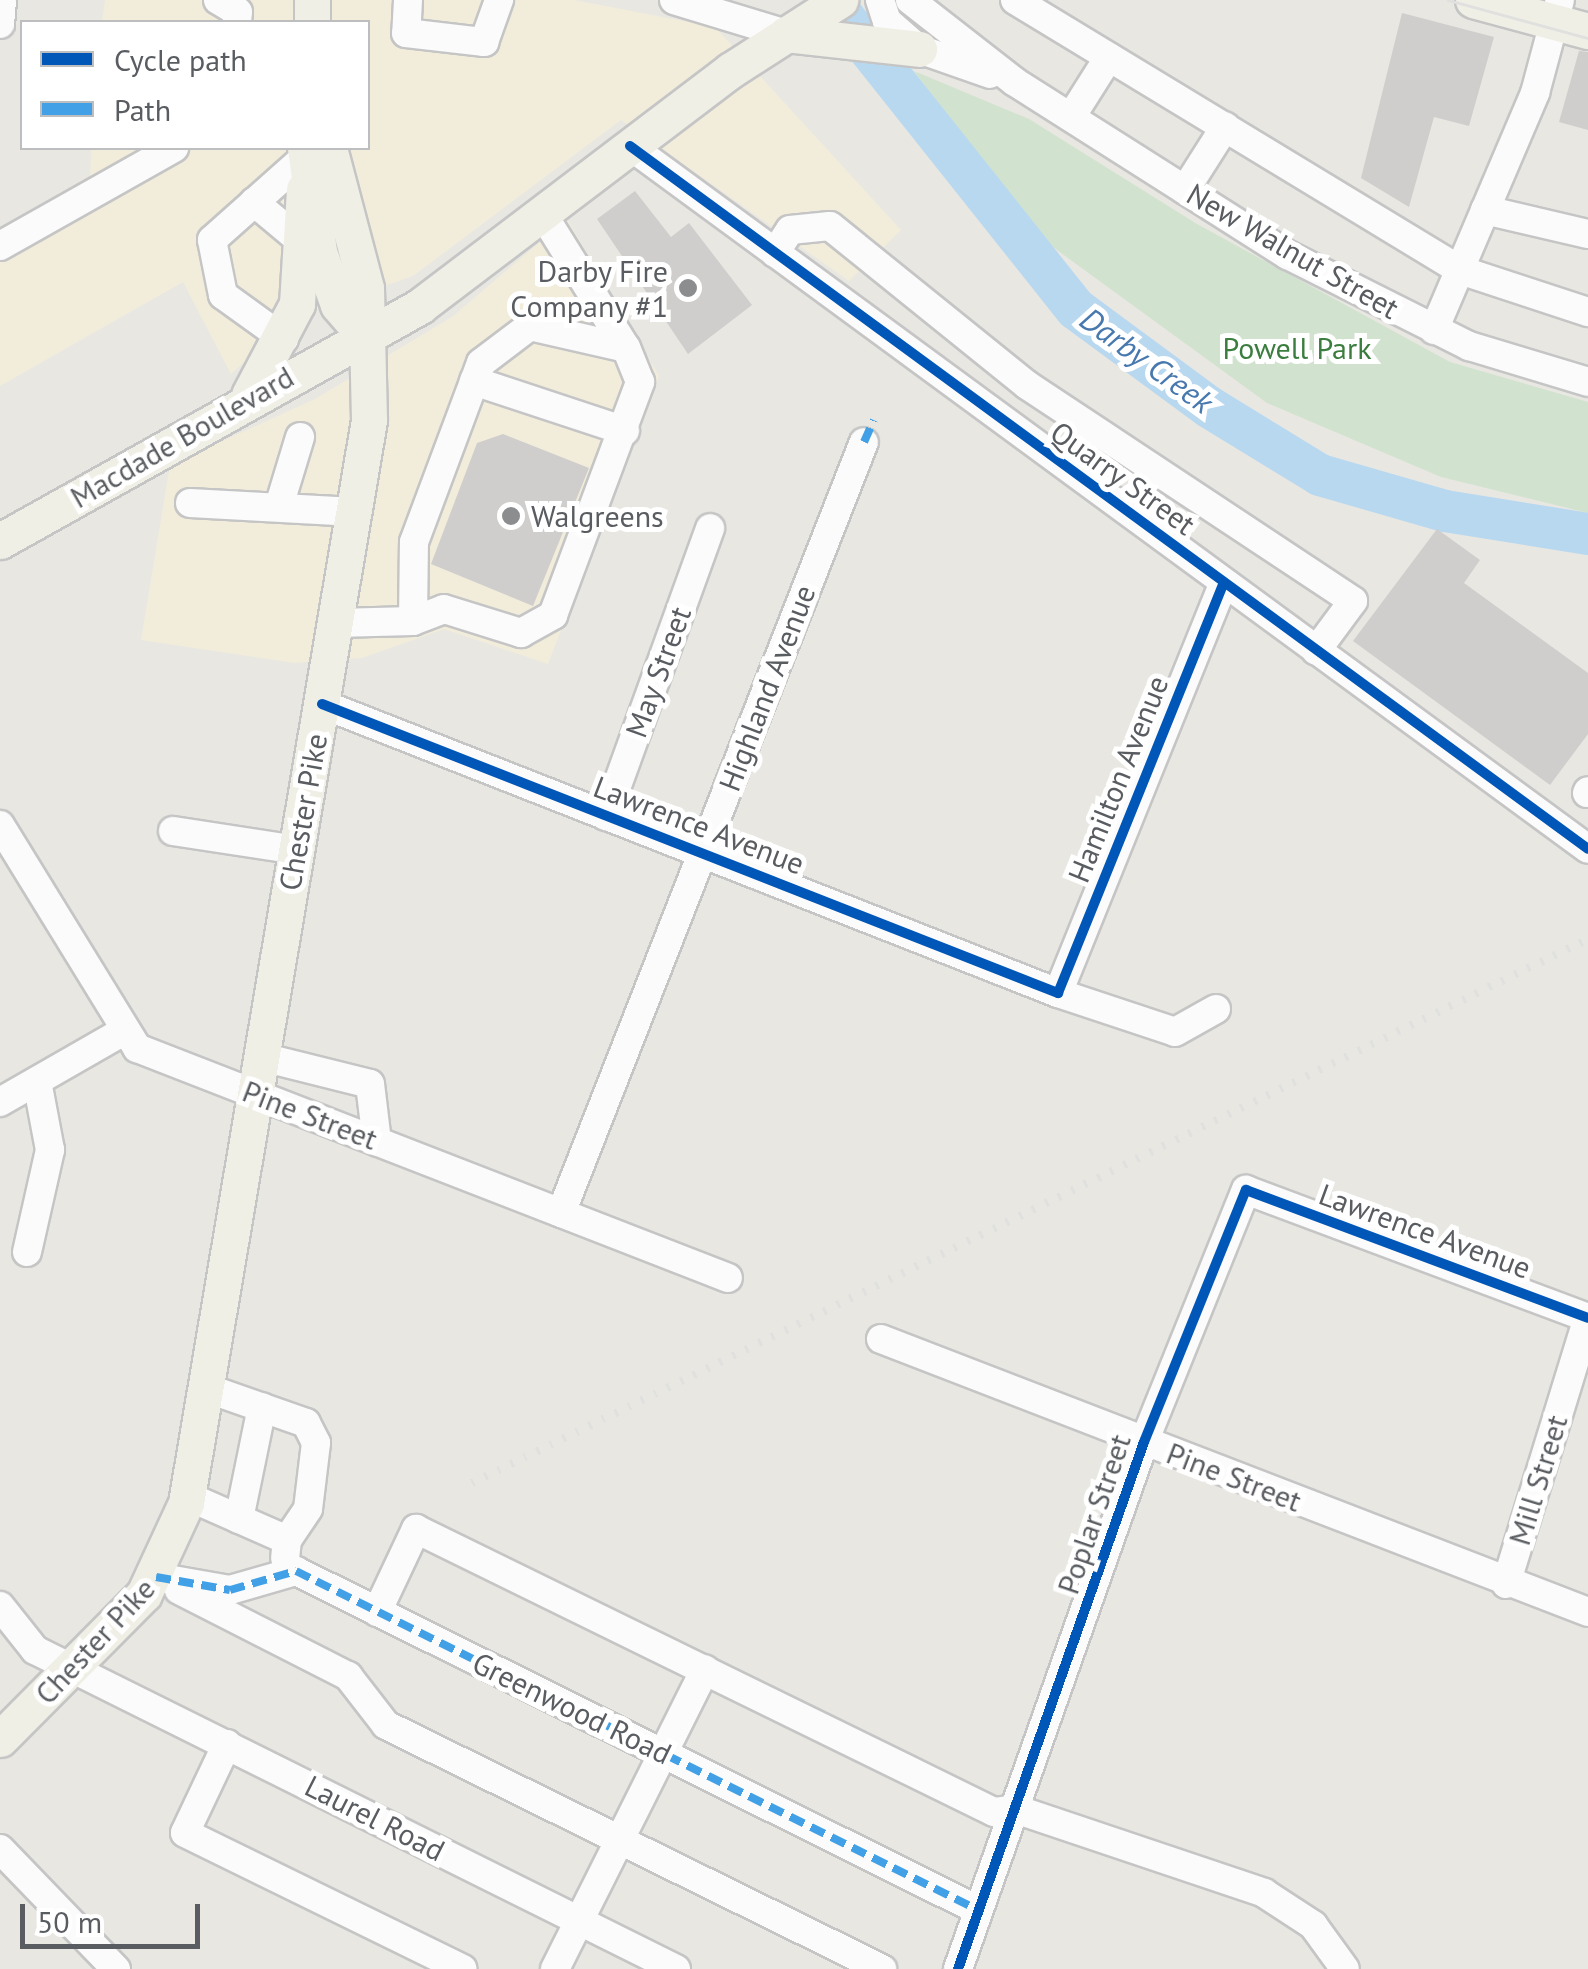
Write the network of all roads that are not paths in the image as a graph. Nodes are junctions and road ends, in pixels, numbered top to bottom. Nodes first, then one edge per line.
1 (2, 0) edge
2 (218, 0) edge
3 (408, 0) edge
4 (500, 0) edge
5 (674, 0) edge
6 (840, 0) edge
7 (880, 0) edge
8 (910, 0) edge
9 (1015, 0) edge
10 (1472, 0) edge
11 (1568, 18) edge
12 (238, 20) edge
13 (0, 24) edge
14 (786, 34) junction
15 (919, 49) junction
16 (1109, 57) junction
17 (1016, 82) junction
18 (1072, 118) junction
19 (1224, 127) junction
20 (630, 146) junction
21 (170, 150) edge
22 (311, 160) edge
23 (1185, 190) junction
24 (254, 202) junction
25 (1485, 210) junction
26 (542, 214) junction
27 (1588, 234) edge
28 (302, 242) junction
29 (0, 246) edge
30 (774, 253) junction
31 (1460, 270) junction
32 (1588, 312) edge
33 (1434, 330) junction
34 (364, 335) junction
35 (284, 339) junction
36 (626, 348) junction
37 (474, 381) junction
38 (1588, 382) edge
39 (1026, 384) junction
40 (246, 400) junction
41 (1002, 420) junction
42 (625, 431) junction
43 (300, 437) dead end
44 (864, 442) dead end
45 (280, 503) junction
46 (190, 504) dead end
47 (354, 512) junction
48 (710, 528) dead end
49 (0, 541) edge
50 (1224, 583) junction
51 (413, 621) junction
52 (336, 623) junction
53 (1316, 651) junction
54 (322, 704) junction
55 (606, 816) junction
56 (0, 825) edge
57 (173, 831) dead end
58 (1588, 849) edge
59 (297, 850) junction
60 (702, 853) junction
61 (1058, 993) junction
62 (1216, 1009) dead end
63 (124, 1031) junction
64 (262, 1057) junction
65 (37, 1080) junction
66 (256, 1094) junction
67 (0, 1102) edge
68 (378, 1142) junction
69 (1246, 1190) joint
70 (561, 1213) junction
71 (27, 1252) dead end
72 (728, 1278) dead end
73 (1588, 1318) edge
74 (881, 1339) dead end
75 (206, 1388) junction
76 (262, 1408) junction
77 (1144, 1442) junction
78 (187, 1496) junction
79 (239, 1519) junction
80 (287, 1540) junction
81 (284, 1570) junction
82 (156, 1577) junction
83 (1506, 1584) junction
84 (0, 1606) edge
85 (378, 1612) junction
86 (1588, 1612) edge
87 (73, 1668) junction
88 (705, 1669) junction
89 (0, 1738) edge
90 (227, 1744) junction
91 (665, 1754) junction
92 (1015, 1809) junction
93 (626, 1842) junction
94 (0, 1849) edge
95 (978, 1910) junction
96 (581, 1922) junction
97 (116, 1969) edge
98 (462, 1969) edge
99 (555, 1969) edge
100 (676, 1969) edge
101 (882, 1969) edge
102 (958, 1969) edge
103 (1345, 1969) edge

1 - 13 street
2 - 12 street
3 - 4 street
5 - 14 street
6 - 14 main road
7 - 15 street, New Walnut Street
8 - 17 street, New Walnut Street
9 - 16 street
10 - 11 main road
11 - 25 street
14 - 15 main road
14 - 20 main road
15 - 17 street, New Walnut Street
16 - 18 street
16 - 19 street
17 - 18 street, New Walnut Street
18 - 23 street, New Walnut Street
19 - 23 street
19 - 31 street
20 - 26 main road
20 - 30 street, Quarry Street
21 - 29 street
22 - 24 street
22 - 28 main road
22 - 34 main road, Chester Pike
22 - 34 main road
23 - 33 street, New Walnut Street
24 - 28 street
24 - 35 street
25 - 27 street
25 - 31 street
26 - 34 main road
26 - 36 street
28 - 35 main road
30 - 39 street
30 - 41 street, Quarry Street
31 - 32 street
31 - 33 street
33 - 38 street, New Walnut Street
34 - 40 main road, Macdade Boulevard
34 - 47 main road, Chester Pike
35 - 40 main road
36 - 37 street
36 - 42 street
37 - 42 street
37 - 51 street
39 - 41 street
39 - 53 street
40 - 49 main road, Macdade Boulevard
41 - 50 street, Quarry Street
42 - 51 street
43 - 45 street
44 - 60 street, Highland Avenue
45 - 46 street
45 - 47 street
47 - 52 main road, Chester Pike
48 - 55 street, May Street
50 - 53 street, Quarry Street
50 - 61 street, Hamilton Avenue
51 - 52 street
52 - 54 main road, Chester Pike
53 - 58 street, Quarry Street
54 - 55 street, Lawrence Avenue
54 - 59 main road, Chester Pike
55 - 60 street, Lawrence Avenue
56 - 63 street, Pine Street
57 - 59 street
59 - 64 main road, Chester Pike
60 - 61 street, Lawrence Avenue
60 - 70 street, Highland Avenue
61 - 62 street, Lawrence Avenue
63 - 65 street
63 - 66 street, Pine Street
64 - 66 main road, Chester Pike
64 - 68 street
65 - 67 street
65 - 71 street
66 - 68 street, Pine Street
66 - 75 main road, Chester Pike
68 - 70 street, Pine Street
69 - 73 street, Lawrence Avenue
69 - 77 street, Poplar Street
70 - 72 street, Pine Street
73 - 83 street, Mill Street
74 - 77 street, Pine Street
75 - 76 street
75 - 78 main road, Chester Pike
76 - 79 street
76 - 80 street
77 - 83 street, Pine Street
77 - 92 street, Poplar Street
78 - 79 street
78 - 82 main road, Chester Pike
79 - 80 street
80 - 81 street
81 - 82 street
81 - 85 street, Greenwood Road
82 - 87 main road, Chester Pike
82 - 93 street
83 - 86 street, Pine Street
84 - 87 street, Laurel Road
85 - 88 street
85 - 91 street, Greenwood Road
87 - 89 main road, Chester Pike
87 - 90 street, Laurel Road
88 - 91 street
88 - 92 street
90 - 96 street, Laurel Road
90 - 98 street
91 - 93 street
91 - 95 street, Greenwood Road
92 - 95 street, Poplar Street
92 - 103 street
93 - 96 street
93 - 101 street
94 - 97 street
95 - 102 street, Poplar Street
96 - 99 street
96 - 100 street, Laurel Road

